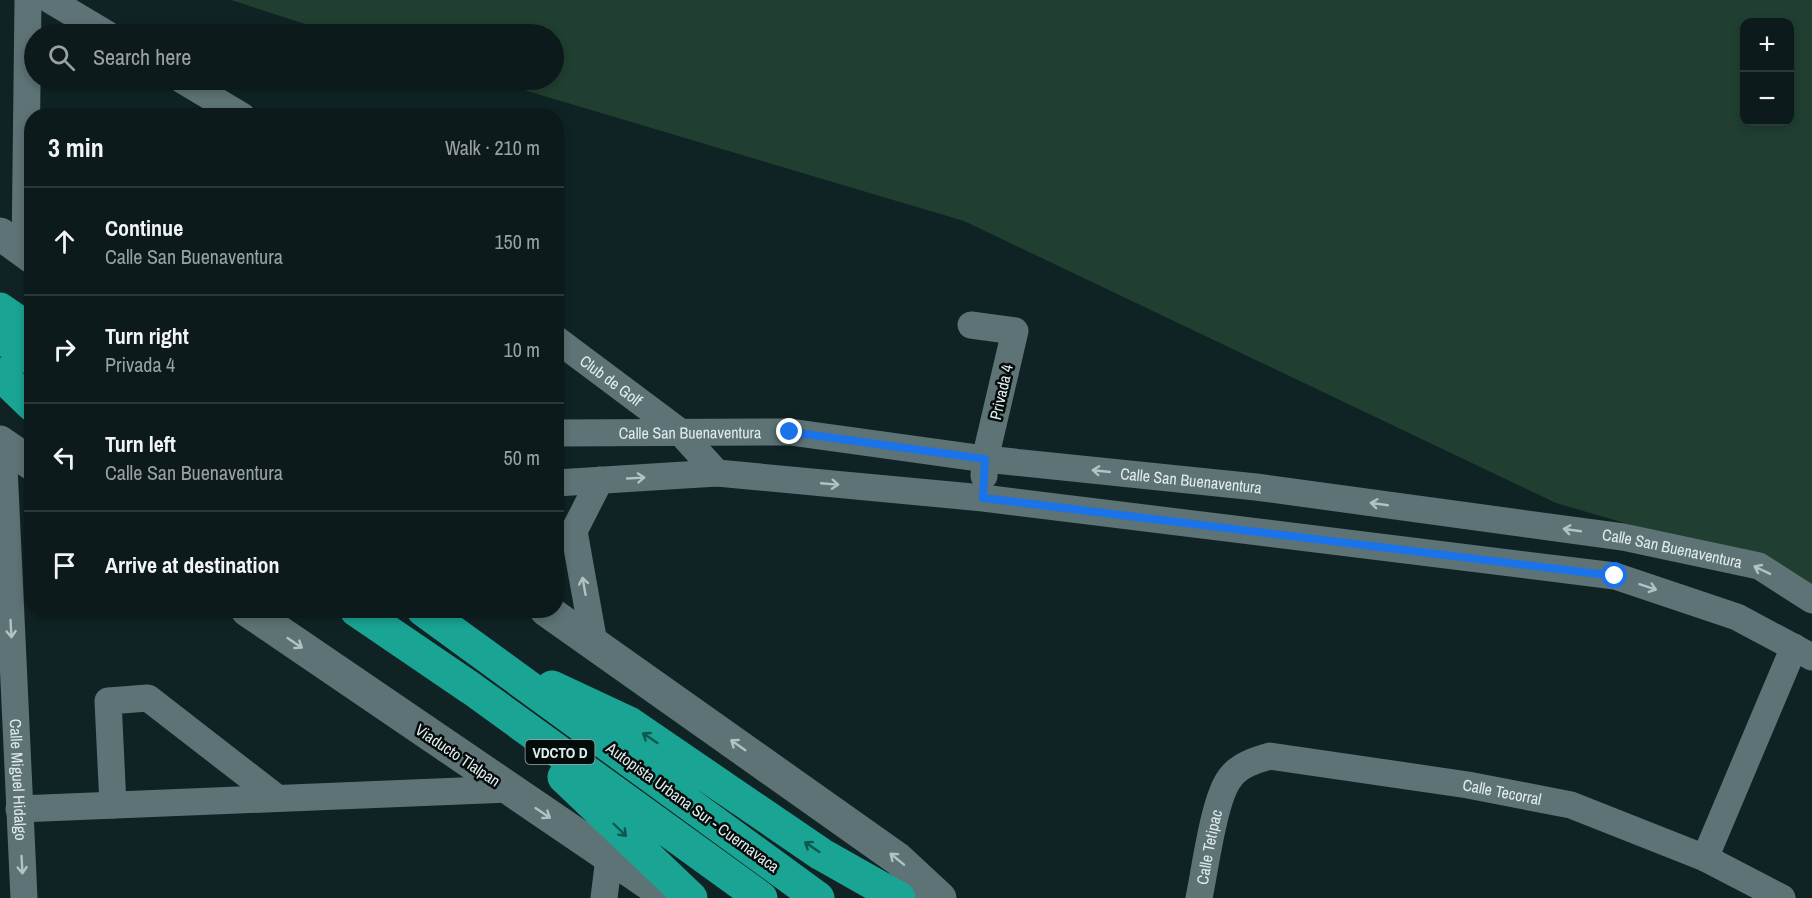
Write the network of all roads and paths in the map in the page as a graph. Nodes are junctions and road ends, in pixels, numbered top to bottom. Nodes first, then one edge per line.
1 (28, 0) edge
2 (50, 0) edge
3 (27, 24) edge
4 (90, 24) edge
5 (25, 90) edge
6 (199, 90) edge
7 (24, 108) edge
8 (229, 108) edge
9 (24, 110) edge
10 (19, 248) edge
11 (0, 289) edge
12 (24, 298) edge
13 (0, 299) edge
14 (0, 309) edge
15 (24, 316) edge
16 (971, 325) dead end
17 (24, 326) edge
18 (0, 336) edge
19 (564, 345) edge
20 (0, 349) edge
21 (24, 353) edge
22 (24, 366) edge
23 (0, 374) edge
24 (24, 397) edge
25 (679, 431) junction
26 (564, 433) edge
27 (1, 444) edge
28 (24, 459) edge
29 (985, 459) junction
30 (717, 473) junction
31 (600, 480) junction
32 (564, 482) edge
33 (983, 498) junction
34 (1812, 600) edge
35 (259, 618) edge
36 (371, 618) edge
37 (371, 618) edge
38 (434, 618) edge
39 (448, 618) edge
40 (558, 618) edge
41 (594, 643) junction
42 (1803, 652) edge
43 (511, 667) junction
44 (472, 689) junction
45 (509, 789) junction
46 (1222, 795) joint
47 (277, 798) junction
48 (113, 805) junction
49 (19, 809) junction
50 (609, 858) junction
51 (1705, 858) junction
52 (24, 898) edge
53 (604, 898) edge
54 (670, 898) edge
55 (691, 898) edge
56 (761, 898) edge
57 (767, 898) edge
58 (818, 898) edge
59 (833, 898) edge
60 (898, 898) edge
61 (940, 898) edge
62 (1199, 898) edge
63 (1782, 898) edge

1 - 3 street
2 - 4 street
5 - 7 street
6 - 8 street
9 - 10 street
11 - 12 highway
13 - 15 highway
14 - 17 highway
16 - 29 street, Privada 4
18 - 21 highway
19 - 25 street, Club de Golf
20 - 22 highway
23 - 24 highway
25 - 26 street, Calle San Buenaventura
25 - 29 street, Calle San Buenaventura
25 - 30 street, Club de Golf
27 - 28 main road
27 -> 49 street, Calle Miguel Hidalgo
29 - 33 street, Privada 4
34 -> 29 street, Calle San Buenaventura
31 -> 30 street
30 -> 33 street
31 - 32 street
41 -> 31 street
33 -> 42 street
35 -> 45 main road, Viaducto Tlalpan
36 - 44 highway, VDCTO D
37 - 57 highway, Autopista Urbana Sur - Cuernavaca
38 - 58 highway, Autopista Urbana Sur - Cuernavaca
39 - 43 highway, VDCTO D
40 - 41 main road
61 -> 41 main road
42 - 51 street
43 - 59 highway, VDCTO D
60 -> 43 highway
44 -> 55 highway
44 - 56 highway, VDCTO D
45 - 47 street
45 -> 50 main road, Viaducto Tlalpan
46 - 51 street, Calle Tecorral
46 - 62 street, Calle Tetipac
47 - 48 street
47 - 48 street
48 - 49 street
49 -> 52 street, Calle Miguel Hidalgo
50 - 53 street
50 - 54 main road, Viaducto Tlalpan
51 - 63 street, Calle Tecorral

